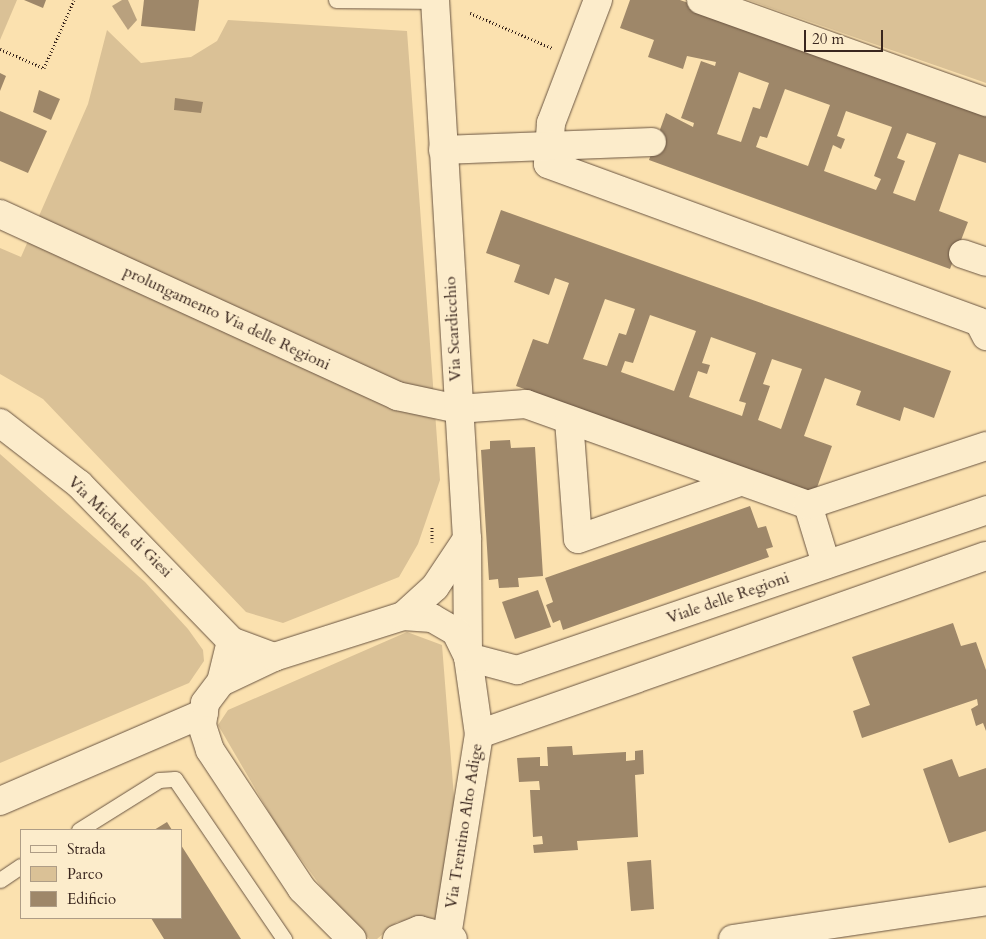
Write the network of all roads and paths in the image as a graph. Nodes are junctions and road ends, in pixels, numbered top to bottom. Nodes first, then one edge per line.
1 (74, 0) edge
2 (336, 0) edge
3 (435, 0) edge
4 (598, 0) edge
5 (701, 0) edge
6 (470, 12) dead end
7 (0, 49) edge
8 (576, 58) junction
9 (986, 102) edge
10 (652, 142) dead end
11 (547, 146) junction
12 (444, 150) junction
13 (0, 214) edge
14 (986, 336) edge
15 (458, 409) junction
16 (569, 420) junction
17 (0, 423) edge
18 (986, 446) edge
19 (740, 482) junction
20 (808, 505) junction
21 (986, 510) edge
22 (432, 527) dead end
23 (467, 539) junction
24 (432, 548) dead end
25 (986, 556) edge
26 (826, 564) junction
27 (403, 616) junction
28 (231, 641) junction
29 (274, 658) junction
30 (468, 658) junction
31 (221, 682) junction
32 (204, 713) junction
33 (479, 734) junction
34 (0, 801) edge
35 (81, 829) edge
36 (20, 867) edge
37 (0, 880) edge
38 (986, 901) edge
39 (450, 937) edge
40 (284, 939) edge
41 (352, 939) edge
42 (397, 939) edge
43 (733, 939) edge

1 - 7 path
2 - 3 lane
3 - 12 street, Via Scardicchio
4 - 8 street
5 - 9 street
6 - 8 path
8 - 11 street
10 - 11 street
11 - 12 street
11 - 14 street
12 - 15 street, Via Scardicchio
13 - 15 street, prolungamento Via delle Regioni
15 - 16 street, prolungamento Via delle Regioni
15 - 23 street, Via Scardicchio
16 - 19 street, prolungamento Via delle Regioni
16 - 19 street
17 - 28 street, Via Michele di Giesi
18 - 20 street
19 - 20 street, prolungamento Via delle Regioni
20 - 26 street
21 - 26 street, Viale delle Regioni
22 - 24 path
23 - 27 street
23 - 30 street, Via Scardicchio
25 - 33 street
26 - 30 street, Viale delle Regioni
27 - 29 street
27 - 30 street
28 - 29 street
28 - 31 street
29 - 31 street
30 - 33 street, Via Trentino Alto Adige
31 - 32 street
32 - 34 street
32 - 41 street
33 - 39 street, Via Trentino Alto Adige
35 - 40 lane
36 - 37 lane
38 - 43 street
39 - 42 street

